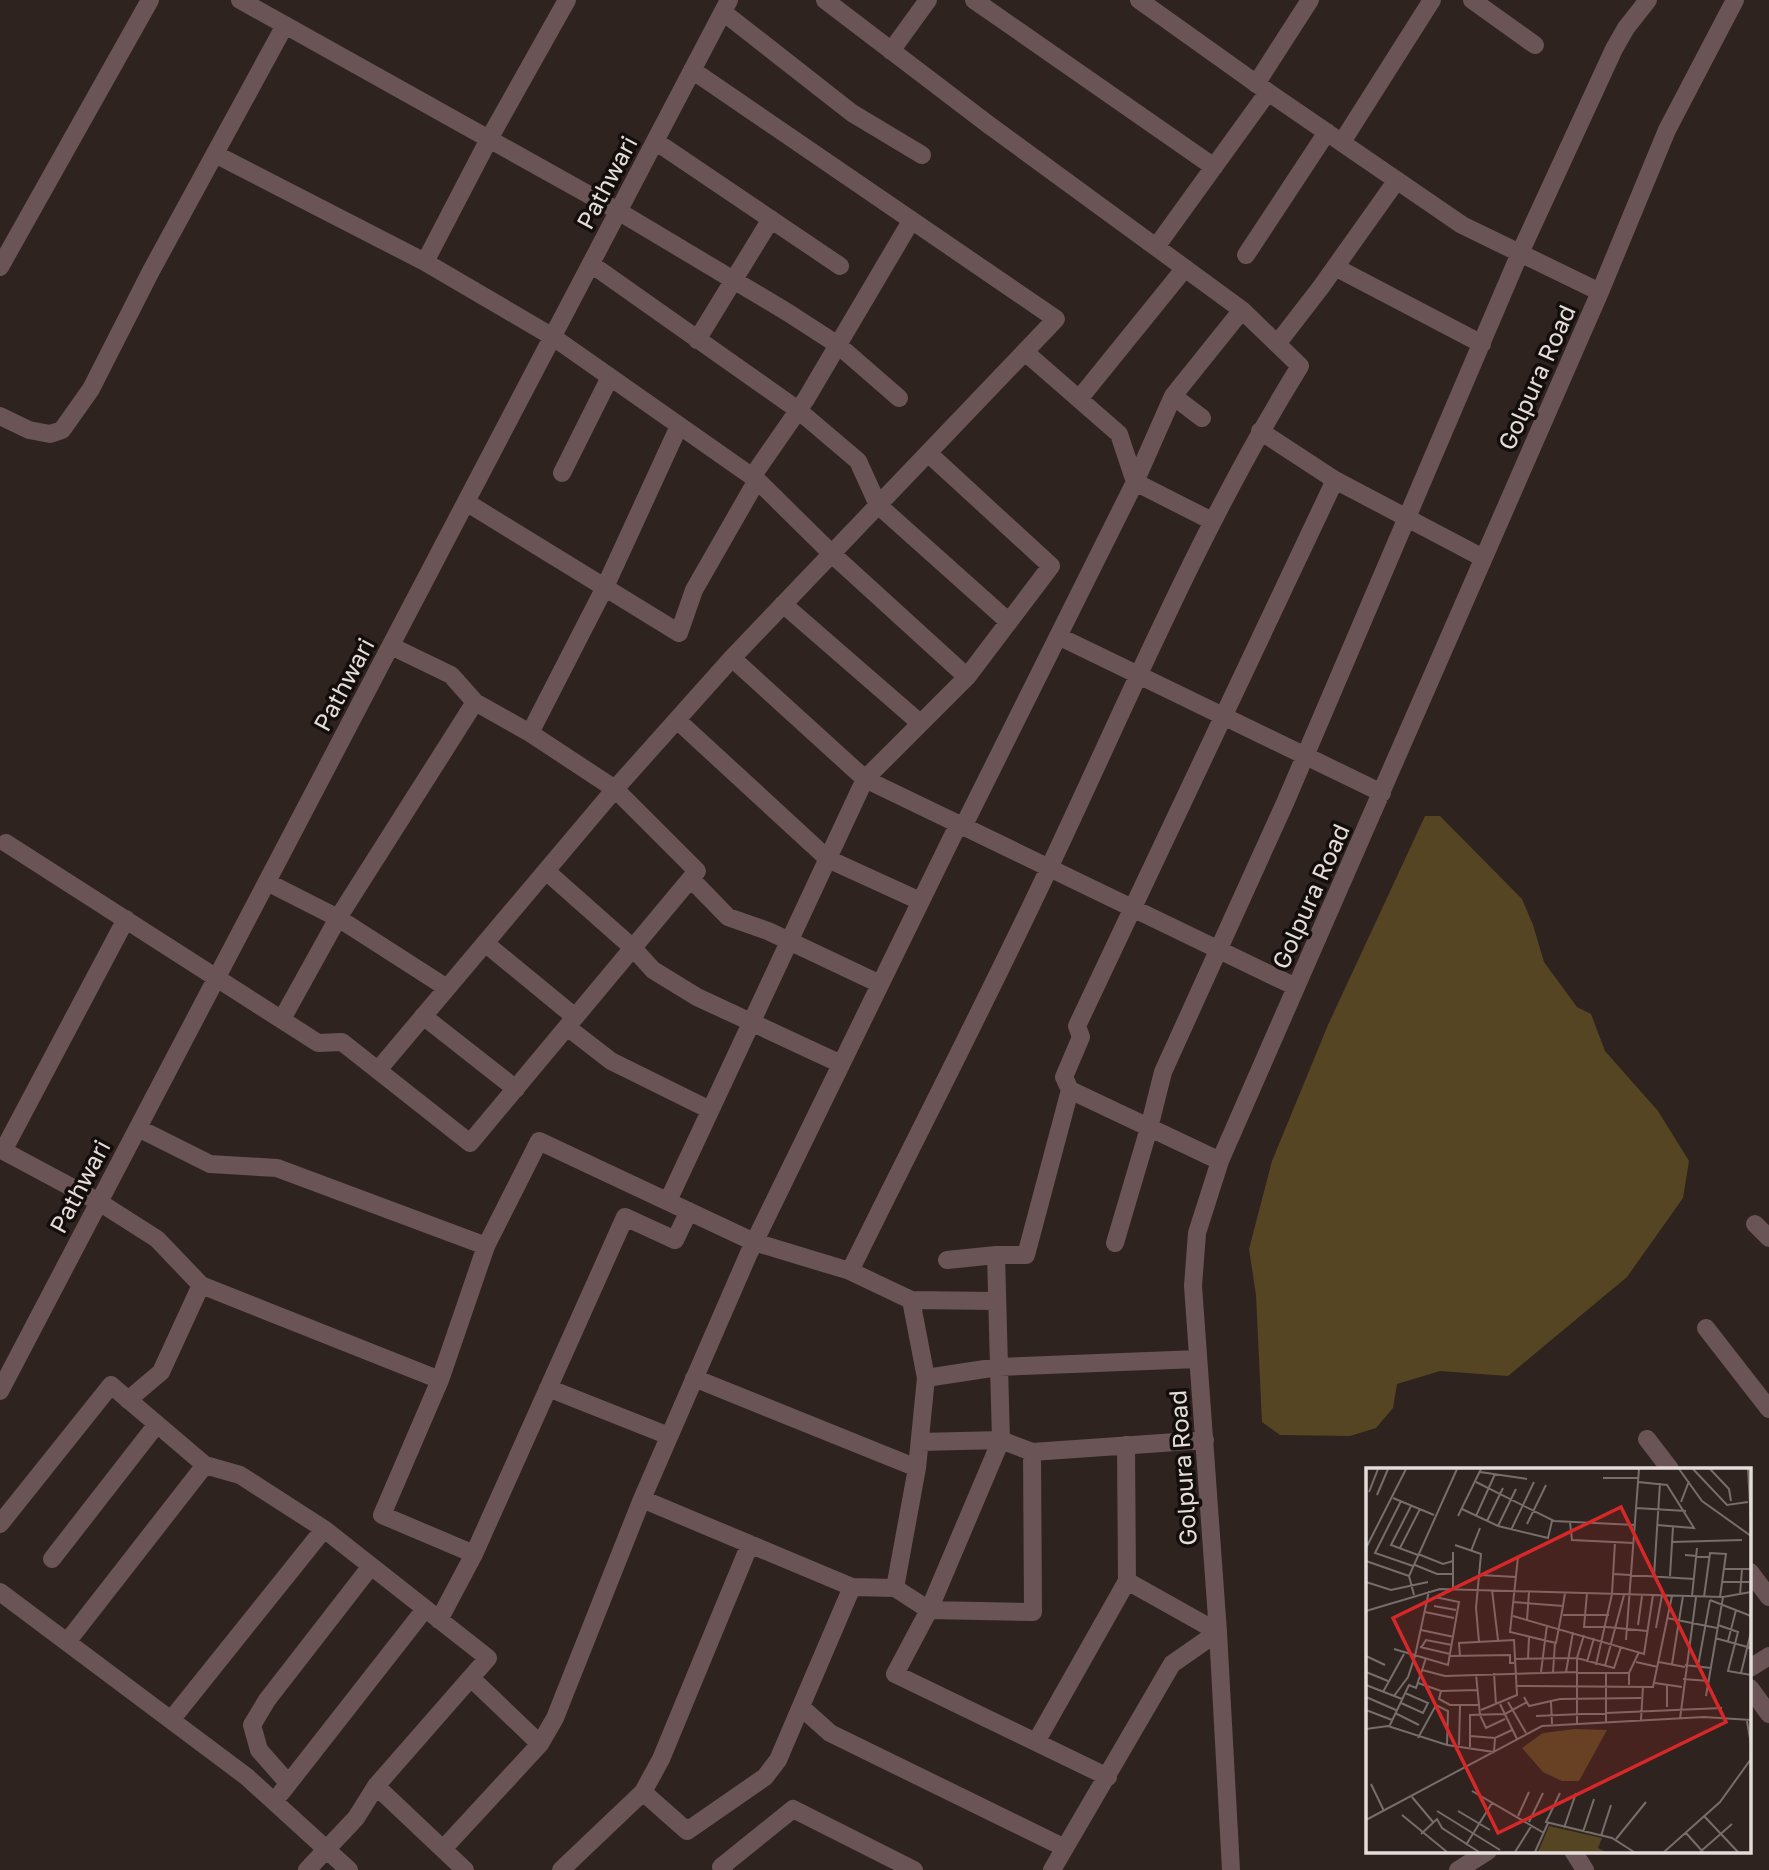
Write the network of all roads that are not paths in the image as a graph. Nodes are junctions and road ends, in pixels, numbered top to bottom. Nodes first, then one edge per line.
1 (149, 0) edge
2 (240, 0) edge
3 (567, 0) edge
4 (825, 0) edge
5 (928, 0) edge
6 (974, 0) edge
7 (1139, 0) edge
8 (1309, 0) edge
9 (1432, 0) edge
10 (1472, 0) edge
11 (1648, 0) edge
12 (1735, 0) edge
13 (726, 6) edge
14 (285, 25) junction
15 (1535, 45) dead end
16 (891, 51) junction
17 (692, 70) junction
18 (1262, 88) junction
19 (1327, 132) junction
20 (489, 139) junction
21 (655, 141) junction
22 (1342, 142) junction
23 (215, 154) junction
24 (922, 155) dead end
25 (1214, 167) junction
26 (1396, 180) junction
27 (618, 211) junction
28 (771, 219) junction
29 (911, 221) junction
30 (1156, 247) junction
31 (1520, 253) junction
32 (1246, 255) dead end
33 (425, 262) junction
34 (591, 264) junction
35 (0, 267) edge
36 (840, 267) dead end
37 (1335, 267) junction
38 (1185, 268) junction
39 (733, 280) junction
40 (1600, 292) junction
41 (1242, 310) junction
42 (553, 337) junction
43 (697, 340) junction
44 (1277, 344) junction
45 (1482, 344) junction
46 (838, 345) junction
47 (1025, 352) junction
48 (610, 377) junction
49 (1173, 396) junction
50 (899, 398) dead end
51 (1079, 399) junction
52 (798, 411) junction
53 (0, 416) edge
54 (1202, 418) dead end
55 (679, 426) junction
56 (1260, 431) junction
57 (928, 453) junction
58 (562, 473) dead end
59 (755, 478) junction
60 (1335, 480) junction
61 (1135, 482) junction
62 (466, 502) junction
63 (878, 505) junction
64 (1408, 520) junction
65 (1212, 521) junction
66 (832, 554) junction
67 (1483, 558) junction
68 (605, 587) junction
69 (783, 604) junction
70 (1009, 622) junction
71 (1058, 636) junction
72 (391, 646) junction
73 (732, 658) junction
74 (1139, 675) junction
75 (967, 677) junction
76 (475, 702) junction
77 (1222, 715) junction
78 (677, 720) junction
79 (920, 723) junction
80 (530, 733) junction
81 (1304, 755) junction
82 (865, 779) junction
83 (615, 789) junction
84 (1382, 793) junction
85 (961, 824) junction
86 (6, 843) dead end
87 (828, 859) junction
88 (1050, 867) junction
89 (546, 872) junction
90 (691, 879) junction
91 (267, 882) junction
92 (920, 901) junction
93 (1133, 907) junction
94 (338, 918) junction
95 (125, 919) junction
96 (791, 941) junction
97 (485, 943) junction
98 (633, 948) junction
99 (1219, 949) junction
100 (218, 978) junction
101 (880, 984) junction
102 (1296, 987) junction
103 (447, 988) junction
104 (423, 1016) junction
105 (282, 1019) junction
106 (571, 1022) junction
107 (751, 1022) junction
108 (841, 1064) junction
109 (378, 1070) junction
110 (516, 1089) junction
111 (1070, 1090) junction
112 (710, 1110) junction
113 (138, 1128) junction
114 (1150, 1128) junction
115 (2, 1150) edge
116 (1220, 1161) junction
117 (668, 1201) junction
118 (99, 1202) junction
119 (689, 1211) junction
120 (1755, 1224) dead end
121 (1769, 1238) edge
122 (754, 1242) junction
123 (1115, 1243) dead end
124 (486, 1246) junction
125 (996, 1255) junction
126 (947, 1260) dead end
127 (850, 1271) junction
128 (201, 1285) junction
129 (911, 1300) junction
130 (997, 1301) junction
131 (1706, 1328) dead end
132 (1198, 1359) junction
133 (998, 1367) junction
134 (694, 1378) junction
135 (926, 1378) junction
136 (440, 1380) junction
137 (1, 1385) edge
138 (548, 1388) junction
139 (128, 1400) junction
140 (1769, 1409) edge
141 (158, 1424) junction
142 (669, 1436) junction
143 (1647, 1439) dead end
144 (1001, 1440) junction
145 (1205, 1440) junction
146 (920, 1442) junction
147 (1126, 1445) junction
148 (1032, 1452) junction
149 (205, 1465) junction
150 (917, 1468) junction
151 (1669, 1468) edge
152 (642, 1499) junction
153 (0, 1524) edge
154 (324, 1529) junction
155 (750, 1544) junction
156 (474, 1555) junction
157 (52, 1559) dead end
158 (371, 1566) junction
159 (1752, 1576) edge
160 (1127, 1581) junction
161 (852, 1587) junction
162 (895, 1588) junction
163 (0, 1592) edge
164 (1769, 1597) edge
165 (929, 1610) junction
166 (432, 1615) junction
167 (1218, 1633) junction
168 (67, 1642) junction
169 (1769, 1656) edge
170 (1752, 1667) edge
171 (471, 1678) junction
172 (1752, 1691) edge
173 (801, 1707) junction
174 (1769, 1714) edge
175 (171, 1720) junction
176 (1036, 1742) junction
177 (540, 1744) junction
178 (1108, 1777) junction
179 (288, 1783) junction
180 (376, 1786) junction
181 (643, 1792) junction
182 (274, 1801) junction
183 (1065, 1848) junction
184 (328, 1849) junction
185 (443, 1849) junction
186 (1485, 1853) edge
187 (1574, 1853) edge
188 (307, 1870) edge
189 (349, 1870) edge
190 (465, 1870) edge
191 (561, 1870) edge
192 (724, 1870) edge
193 (914, 1870) edge
194 (1052, 1870) edge
195 (1231, 1870) edge
196 (1458, 1870) edge
197 (1585, 1870) edge

1 - 35 street
2 - 14 street
3 - 20 street
4 - 16 street
5 - 16 street
6 - 25 street
7 - 18 street
8 - 18 street
9 - 22 street
10 - 15 street
11 - 31 street
12 - 40 street, Golpura Road
13 - 17 street, Pathwari
13 - 24 street
14 - 20 street
14 - 23 street
16 - 30 street
17 - 21 street, Pathwari
17 - 29 street
18 - 19 street
18 - 25 street
19 - 22 street
19 - 32 street
20 - 27 street
20 - 33 street
21 - 27 street, Pathwari
21 - 28 street
22 - 26 street
23 - 33 street
23 - 53 street
25 - 30 street
26 - 31 street
26 - 37 street
27 - 34 street, Pathwari
27 - 39 street
28 - 36 street
28 - 39 street
29 - 46 street
29 - 47 street
30 - 38 street
31 - 40 street
31 - 45 street
33 - 42 street
34 - 42 street, Pathwari
34 - 43 street
37 - 44 street
37 - 45 street
38 - 41 street
38 - 51 street
39 - 43 street
39 - 46 street
40 - 67 street, Golpura Road
41 - 44 street
41 - 49 street
42 - 48 street
42 - 62 street, Pathwari
43 - 52 street
44 - 56 street
45 - 64 street
46 - 50 street
46 - 52 street
47 - 51 street
47 - 57 street
48 - 55 street
48 - 58 street
49 - 54 street
49 - 61 street
51 - 61 street
52 - 59 street
52 - 63 street
55 - 59 street
55 - 68 street
56 - 60 street
56 - 65 street
57 - 63 street
57 - 70 street
59 - 66 street
59 - 68 street
60 - 64 street
60 - 77 street
61 - 65 street
61 - 71 street
62 - 68 street
62 - 72 street, Pathwari
63 - 66 street
63 - 70 street
64 - 67 street
64 - 81 street
65 - 74 street
66 - 69 street
66 - 75 street
67 - 84 street, Golpura Road
68 - 80 street
69 - 73 street
69 - 79 street
70 - 75 street
71 - 74 street
71 - 85 street
72 - 76 street
72 - 91 street, Pathwari
73 - 78 street
73 - 82 street
74 - 77 street
74 - 88 street
75 - 79 street
76 - 80 street
76 - 94 street
77 - 81 street
77 - 93 street
78 - 83 street
78 - 87 street
79 - 82 street
80 - 83 street
81 - 84 street
81 - 99 street
82 - 85 street
82 - 87 street
83 - 89 street
83 - 90 street
84 - 102 street, Golpura Road
85 - 88 street
85 - 92 street
86 - 95 street
87 - 92 street
87 - 96 street
88 - 93 street
88 - 127 street
89 - 97 street
89 - 98 street
90 - 96 street
90 - 98 street
91 - 94 street
91 - 100 street, Pathwari
92 - 101 street
93 - 99 street
93 - 111 street
94 - 103 street
94 - 105 street
95 - 100 street
95 - 115 street
96 - 101 street
96 - 107 street
97 - 103 street
97 - 106 street
98 - 106 street
98 - 107 street
99 - 102 street
99 - 114 street
100 - 105 street
100 - 113 street, Pathwari
101 - 108 street
102 - 116 street, Golpura Road
103 - 104 street
104 - 109 street
104 - 110 street
105 - 109 street
106 - 110 street
106 - 112 street
107 - 108 street
107 - 112 street
108 - 122 street
109 - 110 street
111 - 114 street
111 - 125 street
112 - 117 street
113 - 118 street, Pathwari
113 - 124 street
114 - 116 street
114 - 123 street
115 - 118 street
116 - 132 street, Golpura Road
117 - 119 street
117 - 124 street
118 - 128 street
118 - 137 street, Pathwari
119 - 122 street
119 - 138 street
120 - 121 street
122 - 127 street
122 - 134 street
124 - 136 street
125 - 126 street
125 - 130 street
127 - 129 street
128 - 136 street
128 - 139 street
129 - 130 street
129 - 135 street
130 - 133 street
131 - 140 street
132 - 133 street
132 - 145 street, Golpura Road
133 - 135 street
133 - 144 street
134 - 142 street
134 - 150 street
135 - 146 street
136 - 156 street
138 - 142 street
138 - 156 street
139 - 141 street
139 - 153 street
141 - 149 street
141 - 157 street
142 - 152 street
143 - 151 street
144 - 146 street
144 - 148 street
144 - 165 street
145 - 147 street
145 - 167 street, Golpura Road
146 - 150 street
147 - 148 street
147 - 160 street
148 - 165 street
149 - 154 street
149 - 168 street
150 - 162 street
152 - 155 street
152 - 177 street
154 - 158 street
154 - 175 street
155 - 161 street
155 - 181 street
156 - 166 street
158 - 166 street
158 - 179 street
159 - 164 street
160 - 167 street
160 - 176 street
161 - 162 street
161 - 173 street
162 - 165 street
163 - 168 street
165 - 176 street
166 - 171 street
166 - 179 street
167 - 178 street
167 - 195 street, Golpura Road
168 - 175 street
169 - 170 street
171 - 177 street
171 - 180 street
172 - 174 street
173 - 181 street
173 - 183 street
175 - 182 street
176 - 178 street
177 - 185 street
178 - 183 street
179 - 182 street
180 - 184 street
180 - 185 street
181 - 191 street
182 - 184 street
183 - 194 street
184 - 188 street
184 - 189 street
185 - 190 street
186 - 196 street
187 - 197 street
192 - 193 street

